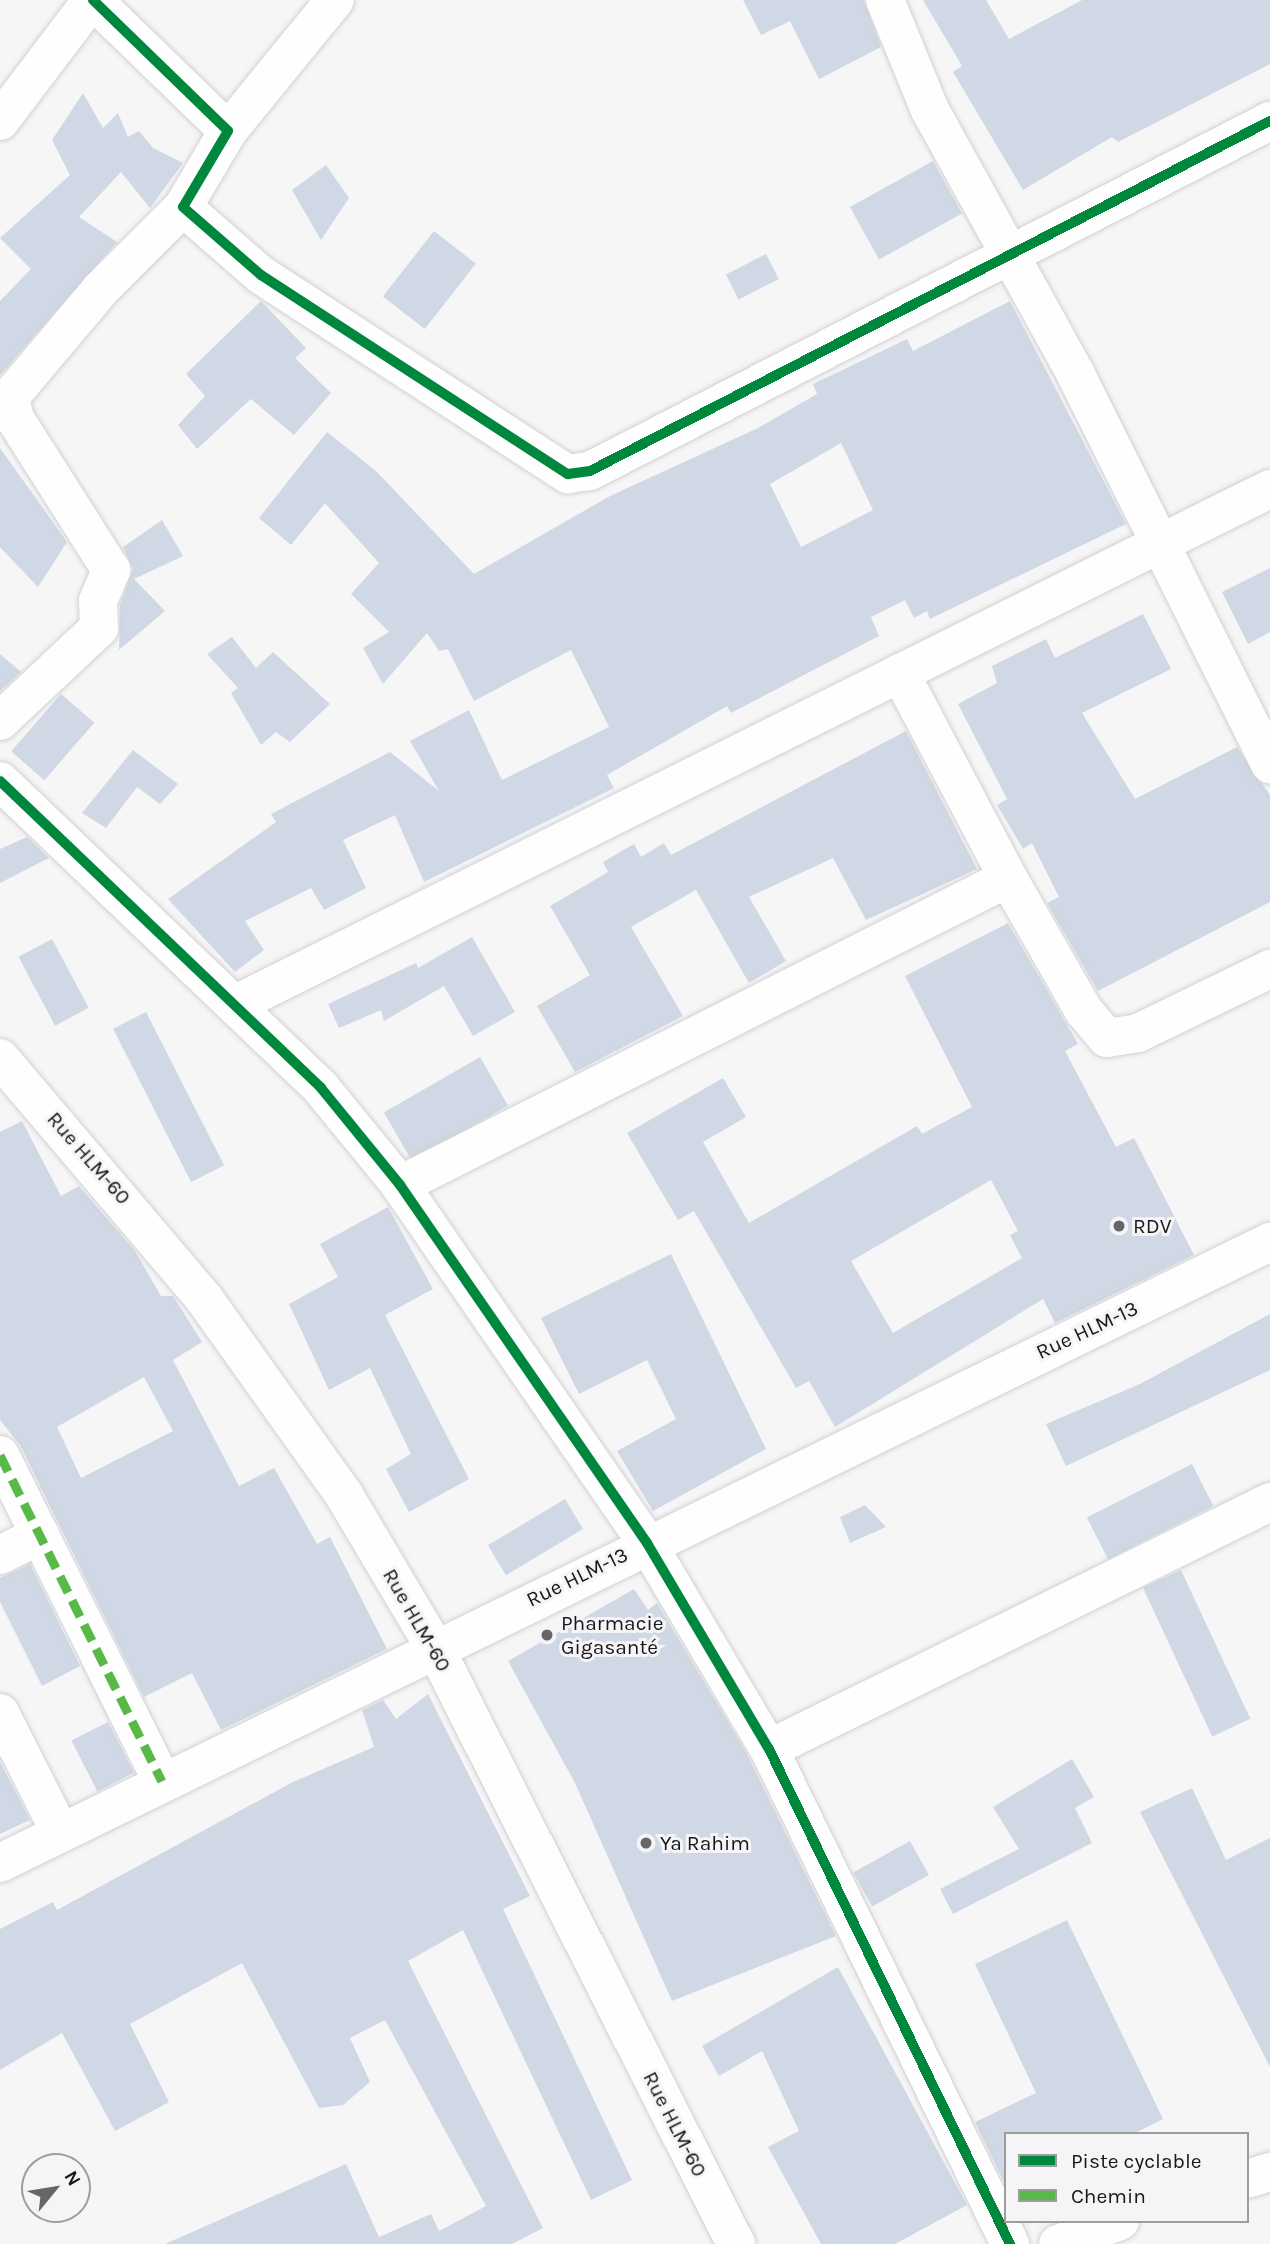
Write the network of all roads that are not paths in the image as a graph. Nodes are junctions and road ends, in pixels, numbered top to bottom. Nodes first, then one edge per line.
1 (92, 0) edge
2 (335, 0) edge
3 (885, 0) edge
4 (0, 121) edge
5 (1270, 121) edge
6 (228, 131) junction
7 (183, 207) junction
8 (1006, 251) junction
9 (1270, 489) edge
10 (1158, 543) junction
11 (900, 673) junction
12 (0, 721) edge
13 (1270, 764) edge
14 (0, 781) edge
15 (1009, 878) junction
16 (1270, 969) edge
17 (238, 1003) junction
18 (0, 1058) edge
19 (400, 1185) junction
20 (1270, 1242) edge
21 (0, 1455) edge
22 (1270, 1503) edge
23 (40, 1535) junction
24 (647, 1543) junction
25 (0, 1555) edge
26 (435, 1648) junction
27 (0, 1713) edge
28 (769, 1749) junction
29 (162, 1781) junction
30 (60, 1832) junction
31 (0, 1863) edge
32 (1270, 2172) edge
33 (1249, 2178) edge
34 (1115, 2223) edge
35 (736, 2244) edge
36 (1010, 2244) edge
37 (1058, 2244) edge

1 - 4 main road
1 - 6 main road
2 - 6 main road
3 - 8 main road
5 - 8 main road
6 - 7 main road
7 - 8 main road
7 - 12 main road
8 - 10 main road
9 - 10 main road
10 - 11 main road
10 - 13 main road
11 - 15 main road
11 - 17 main road
14 - 17 main road
15 - 16 main road
15 - 19 main road
17 - 19 main road
18 - 26 main road, Rue HLM-60
19 - 24 main road
20 - 24 main road, Rue HLM-13
21 - 23 main road
22 - 28 main road
23 - 25 main road
23 - 29 main road
24 - 26 main road, Rue HLM-13
24 - 28 main road
26 - 29 main road, Rue HLM-13
26 - 35 main road, Rue HLM-60
27 - 30 main road
28 - 36 main road
29 - 30 main road, Rue HLM-13
30 - 31 main road, Rue HLM-13
32 - 33 main road
34 - 37 main road

